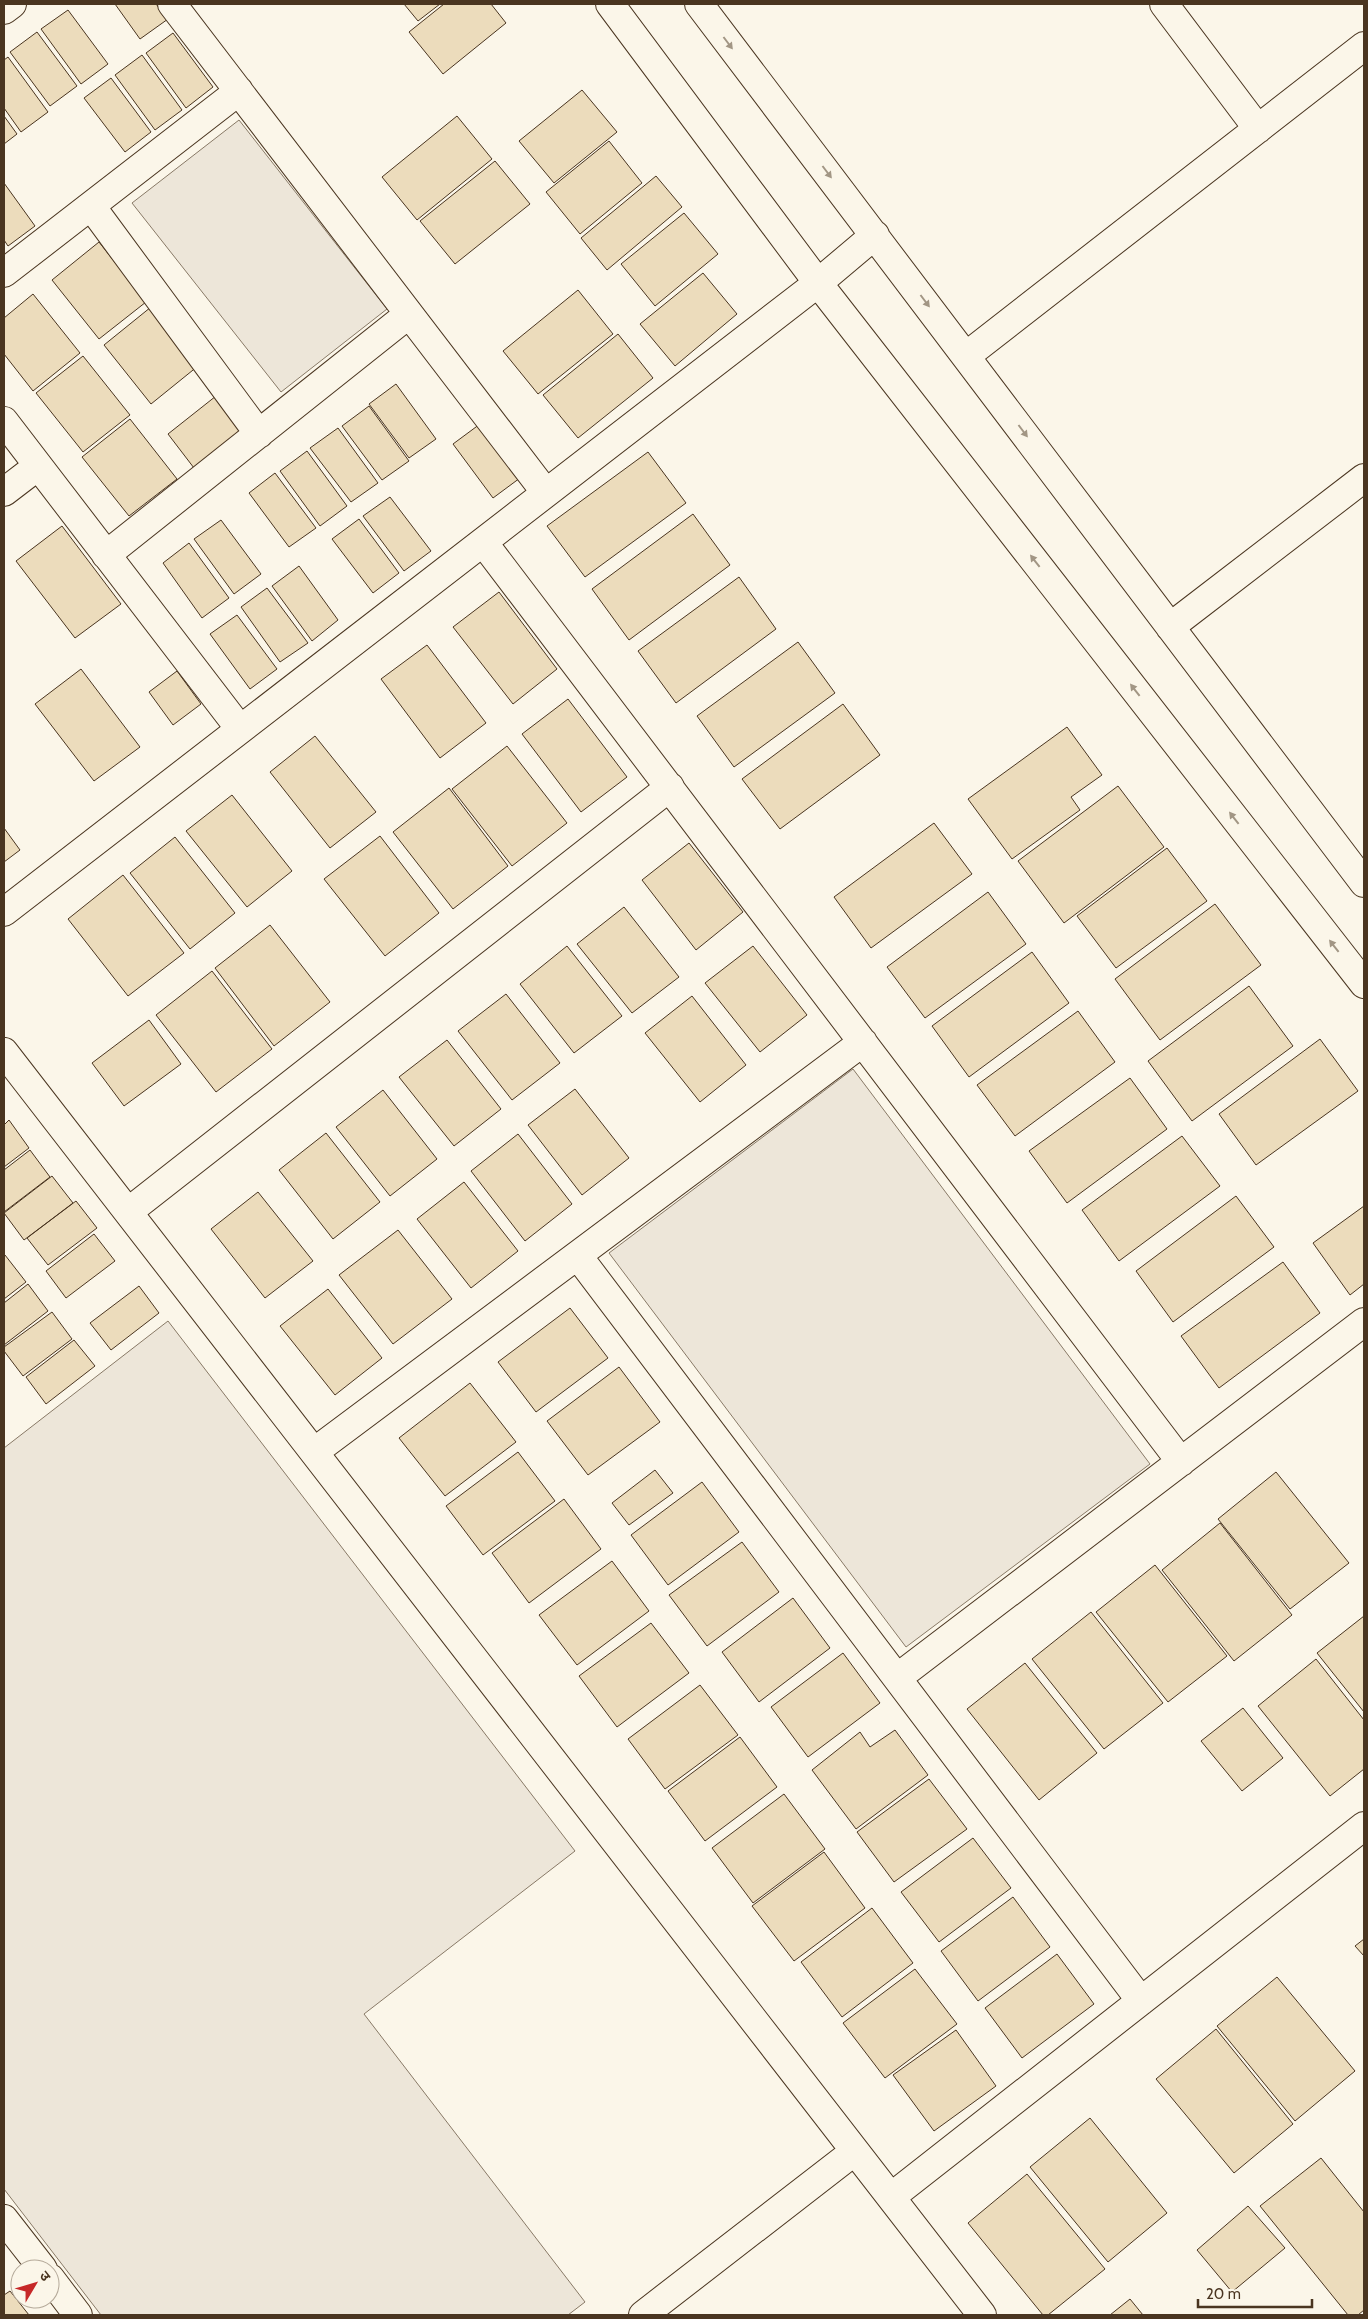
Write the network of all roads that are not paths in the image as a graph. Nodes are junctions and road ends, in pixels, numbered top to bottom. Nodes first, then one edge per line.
1 (12, 4) edge
2 (172, 4) edge
3 (610, 4) edge
4 (699, 4) edge
5 (1164, 4) edge
6 (4, 10) edge
7 (1364, 46) edge
8 (239, 92) junction
9 (1258, 129) junction
10 (91, 206) junction
11 (875, 235) junction
12 (4, 273) edge
13 (818, 283) junction
14 (409, 314) junction
15 (966, 356) junction
16 (4, 422) edge
17 (259, 434) junction
18 (38, 466) junction
19 (1364, 478) edge
20 (4, 492) edge
21 (546, 493) junction
22 (483, 542) junction
23 (106, 555) junction
24 (1170, 627) junction
25 (240, 730) junction
26 (670, 787) junction
27 (1364, 883) edge
28 (4, 912) edge
29 (1364, 984) edge
30 (863, 1042) junction
31 (4, 1052) edge
32 (128, 1212) junction
33 (578, 1256) junction
34 (1364, 1322) edge
35 (314, 1452) junction
36 (1181, 1462) junction
37 (897, 1678) junction
38 (1364, 1826) edge
39 (1141, 2001) junction
40 (855, 2151) junction
41 (891, 2197) junction
42 (4, 2219) edge
43 (35, 2259) edge
44 (60, 2291) edge
45 (78, 2315) edge
46 (643, 2315) edge
47 (982, 2315) edge

1 - 6 street
2 - 8 street
3 - 13 street
4 -> 11 street
5 - 9 street
7 - 9 street
8 - 10 street
8 - 14 street
9 - 15 street
10 - 12 street
10 - 17 street
11 - 13 street
11 -> 15 street
13 - 21 street
29 -> 13 street
14 - 17 street
14 - 21 street
15 -> 24 street
16 - 18 street
17 - 23 street
18 - 20 street
18 - 23 street
19 - 24 street
21 - 22 street
22 - 25 street
22 - 26 street
23 - 25 street
24 - 27 street
25 - 28 street
26 - 30 street
26 - 32 street
30 - 33 street
30 - 36 street
31 - 32 street
32 - 35 street
33 - 35 street
33 - 37 street
34 - 36 street
35 - 40 street
36 - 37 street
37 - 39 street
38 - 39 street
39 - 41 street
40 - 41 street
40 - 46 street
41 - 47 street
42 - 43 street
44 - 45 street

